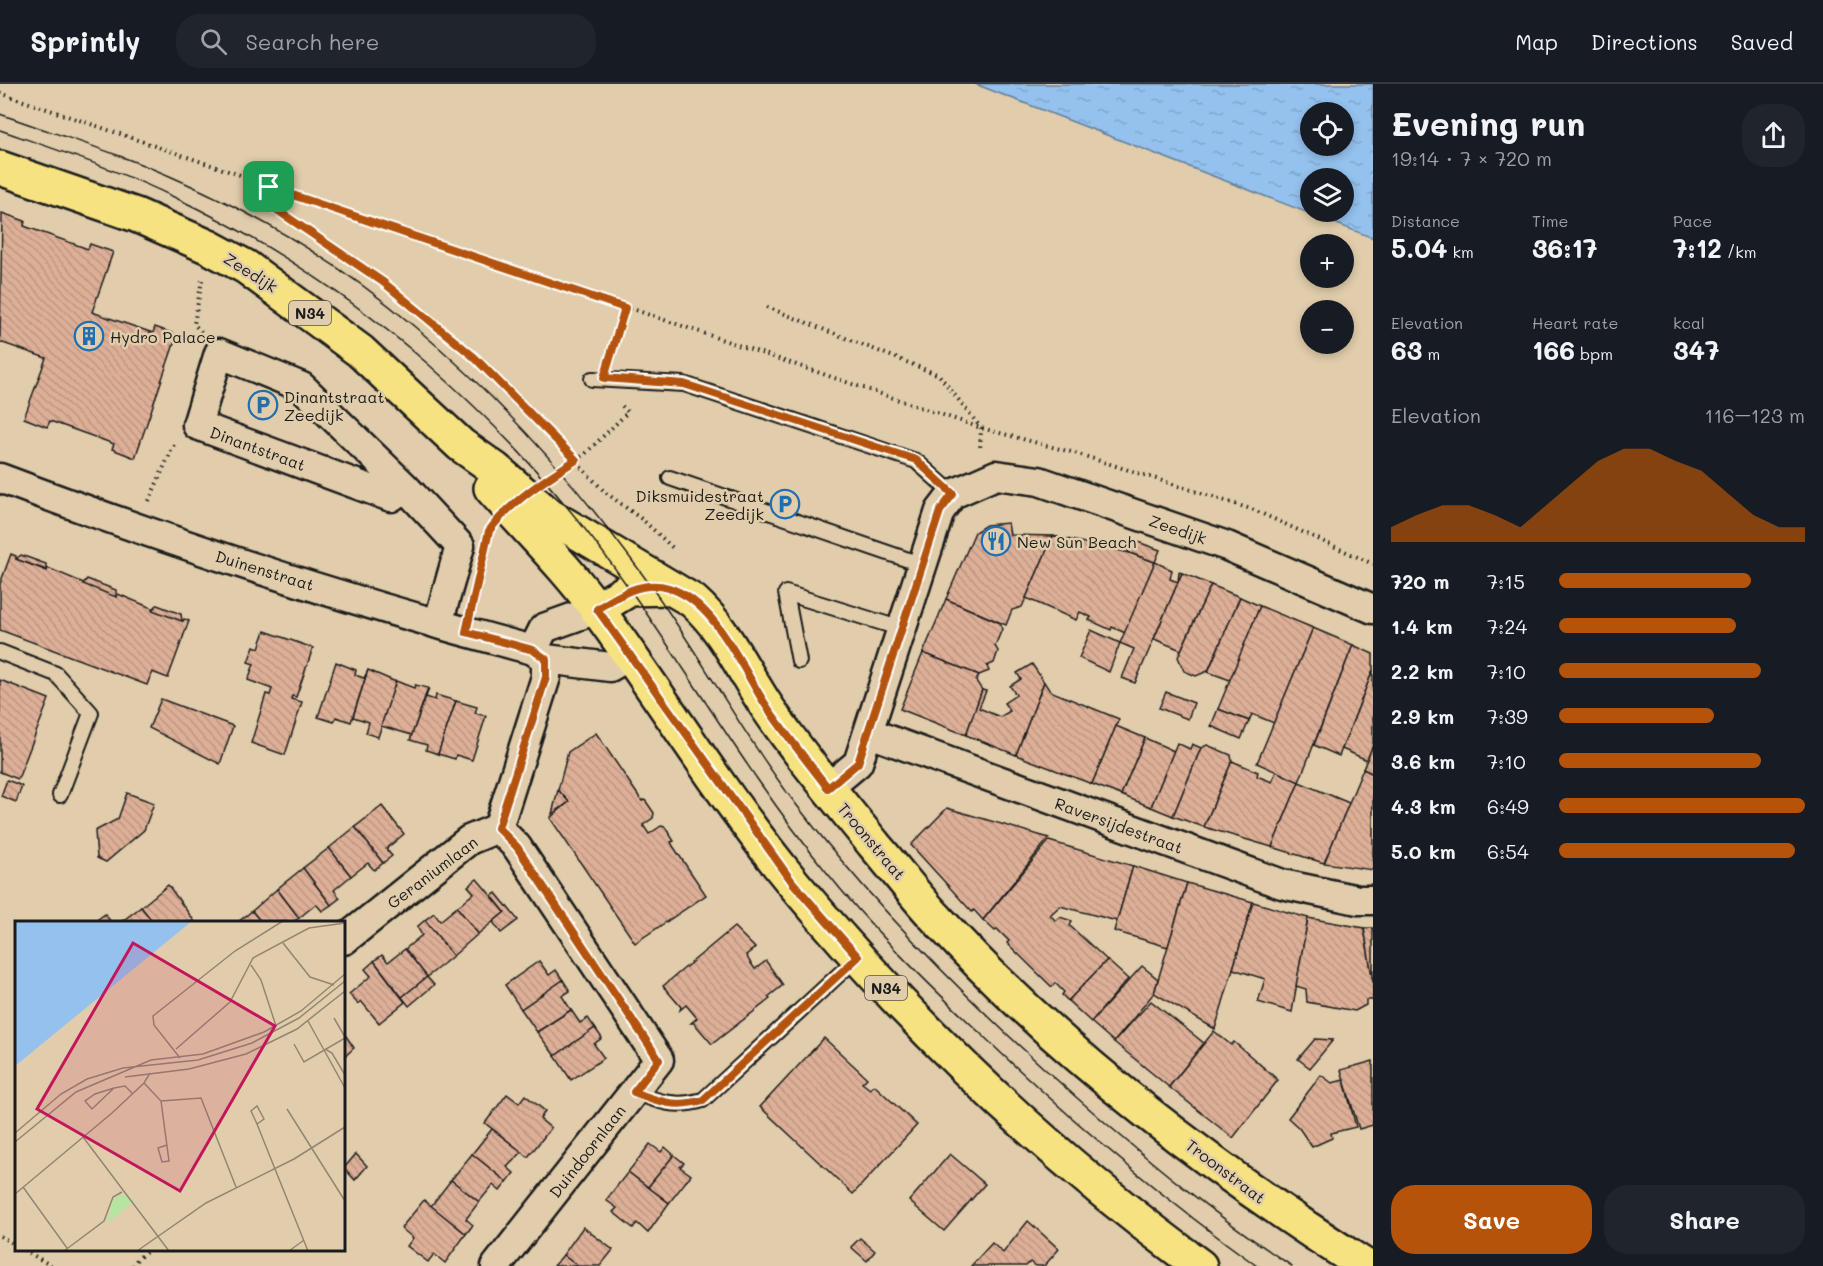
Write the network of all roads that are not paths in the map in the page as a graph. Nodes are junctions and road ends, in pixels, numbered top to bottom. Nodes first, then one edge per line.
1 (0, 168) edge
2 (598, 378) road end
3 (460, 445) junction
4 (670, 477) dead end
5 (0, 478) edge
6 (405, 487) junction
7 (965, 489) junction
8 (923, 565) junction
9 (669, 588) junction
10 (597, 609) junction
11 (1373, 609) edge
12 (438, 624) junction
13 (902, 629) junction
14 (0, 652) edge
15 (540, 654) junction
16 (630, 656) junction
17 (799, 661) dead end
18 (870, 733) junction
19 (828, 788) junction
20 (60, 795) dead end
21 (498, 828) junction
22 (1373, 900) edge
23 (345, 939) edge
24 (858, 957) junction
25 (634, 1092) junction
26 (496, 1266) edge
27 (1200, 1266) edge
28 (1365, 1266) edge

1 - 3 main road, Zeedijk / N34
2 - 7 lane
3 - 9 main road, Zeedijk / N34
3 - 10 main road, Zeedijk / N34
4 - 8 lane
5 - 12 street, Duinenstraat
6 - 6 street, Dinantstraat
6 - 12 street
7 - 8 street
7 - 11 street, Zeedijk
8 - 13 street
9 - 10 main road
9 - 19 main road, Troonstraat / N34
10 - 15 street
10 - 16 main road, N34
12 - 15 street, Duinenstraat
13 - 17 lane
13 - 18 street
14 - 20 lane
15 - 16 street, Duinenstraat
15 - 21 street
16 - 24 main road, N34
18 - 19 street
18 - 22 street, Raversijdestraat
19 - 28 main road, Troonstraat / N34
21 - 23 street, Geraniumlaan
21 - 25 street, Duindoornlaan
24 - 25 lane
24 - 27 main road, N34
25 - 26 street, Duindoornlaan

